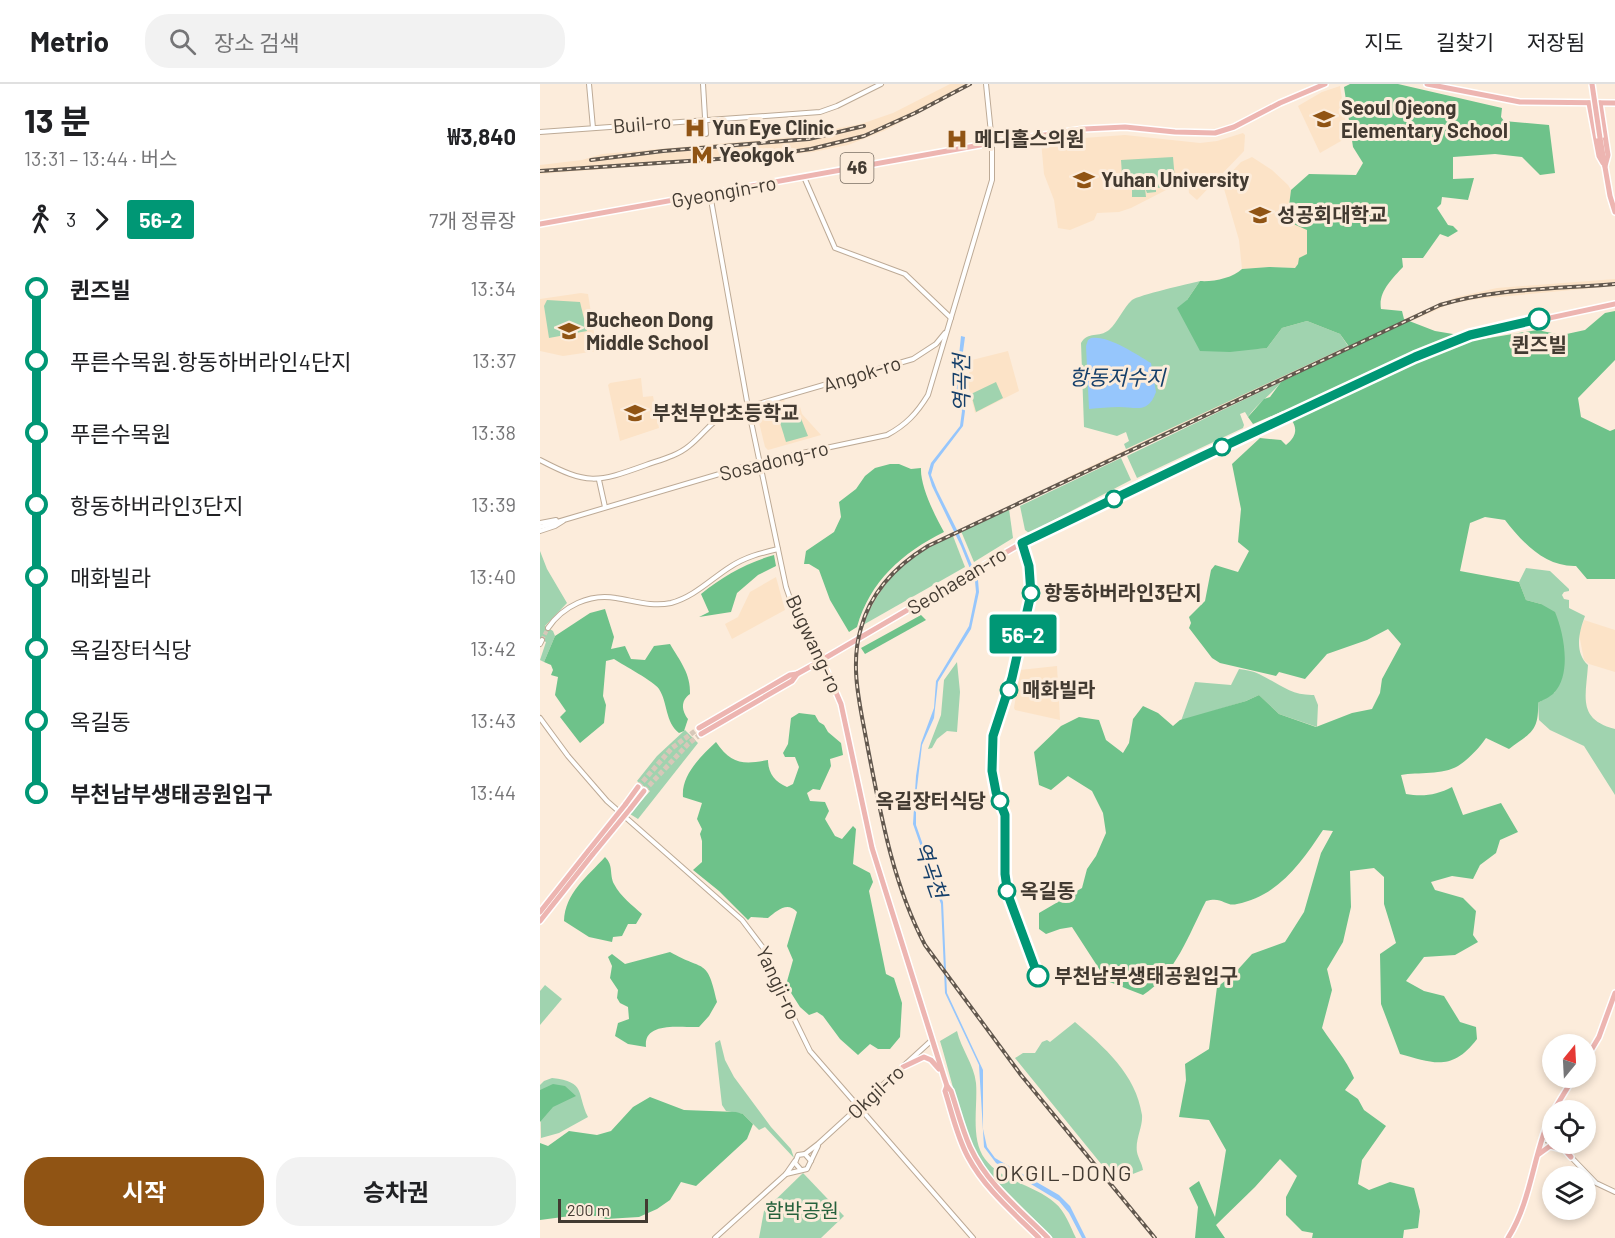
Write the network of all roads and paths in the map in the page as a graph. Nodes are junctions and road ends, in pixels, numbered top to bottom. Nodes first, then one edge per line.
1 (589, 84) edge
2 (703, 84) edge
3 (881, 84) edge
4 (986, 84) edge
5 (1325, 84) edge
6 (1427, 84) edge
7 (1592, 84) edge
8 (1600, 103) junction
9 (1615, 103) edge
10 (1589, 104) junction
11 (705, 119) junction
12 (593, 128) junction
13 (540, 132) edge
14 (706, 134) dead end
15 (992, 143) junction
16 (1605, 168) junction
17 (804, 177) junction
18 (710, 194) junction
19 (1615, 212) edge
20 (540, 224) edge
21 (1615, 304) edge
22 (952, 318) junction
23 (948, 330) junction
24 (1415, 357) tunnel mouth
25 (1382, 373) tunnel mouth
26 (748, 406) junction
27 (540, 460) edge
28 (760, 462) junction
29 (599, 480) junction
30 (605, 507) junction
31 (566, 519) junction
32 (540, 525) edge
33 (540, 531) edge
34 (778, 549) junction
35 (548, 628) tunnel mouth
36 (822, 660) junction
37 (540, 717) edge
38 (700, 731) tunnel mouth
39 (638, 787) tunnel mouth
40 (644, 791) tunnel mouth
41 (628, 807) junction
42 (591, 852) junction
43 (540, 912) edge
44 (540, 921) edge
45 (1615, 993) edge
46 (932, 1040) junction
47 (1596, 1042) edge
48 (903, 1067) junction
49 (944, 1077) junction
50 (947, 1086) junction
51 (860, 1107) junction
52 (1542, 1138) edge
53 (818, 1144) junction
54 (1542, 1152) edge
55 (805, 1154) junction
56 (1568, 1154) edge
57 (1571, 1157) joint
58 (1537, 1158) junction
59 (795, 1161) junction
60 (811, 1161) junction
61 (802, 1170) junction
62 (786, 1174) junction
63 (1615, 1192) edge
64 (715, 1238) edge
65 (973, 1238) edge
66 (1039, 1238) edge
67 (1048, 1238) edge
68 (1508, 1238) edge

1 - 12 street
2 - 11 street
3 - 11 street, Buil-ro
4 - 15 street, Angok-ro
5 - 15 main road, Gyeongin-ro / 46
6 - 10 main road
7 - 16 main road, bridge
8 - 9 main road
8 - 10 main road
8 - 16 main road
10 - 16 main road
11 - 12 street, Buil-ro
11 - 14 street
12 - 13 street, Buil-ro
15 - 17 main road, Gyeongin-ro / 46
15 - 22 street, Angok-ro
16 - 19 main road
17 - 18 main road, Gyeongin-ro / 46
17 - 22 street
18 - 20 main road, Gyeongin-ro / 46
18 - 26 street, Bugwang-ro
21 - 24 main road
22 - 23 street, Angok-ro
23 - 26 street, Angok-ro
23 - 28 street, Sosadong-ro
25 - 36 main road, Seohaean-ro
26 - 28 street, Bugwang-ro
26 - 29 street, Angok-ro
27 - 29 street, Angok-ro
28 - 30 street, Sosadong-ro
28 - 34 street, Bugwang-ro
29 - 30 street
30 - 31 street, Sosadong-ro
31 - 32 street
31 - 33 street
34 - 35 street
34 - 36 street, Bugwang-ro
36 - 38 main road, Seohaean-ro
36 - 46 main road, Bugwang-ro
37 - 51 street, Yangji-ro
39 - 41 main road
40 - 41 main road
41 - 42 main road, bridge
42 - 43 main road
42 - 44 main road
45 - 47 main road
46 - 48 street, Okgil-ro
46 - 49 main road, Bugwang-ro
48 - 49 main road
48 - 51 street, Okgil-ro
49 - 50 main road, Bugwang-ro
50 - 66 main road, Bugwang-ro
50 - 67 main road, Bugwang-ro
51 - 53 street, Okgil-ro
51 - 65 street, Yangji-ro
52 - 58 main road
53 - 55 street, Okgil-ro
53 - 60 street, Okgil-ro
54 - 58 main road
55 - 59 street
55 - 60 street
56 - 57 main road
57 - 63 street
58 - 68 main road
59 - 61 street
59 - 62 street
60 - 61 street
61 - 62 street
62 - 64 street

